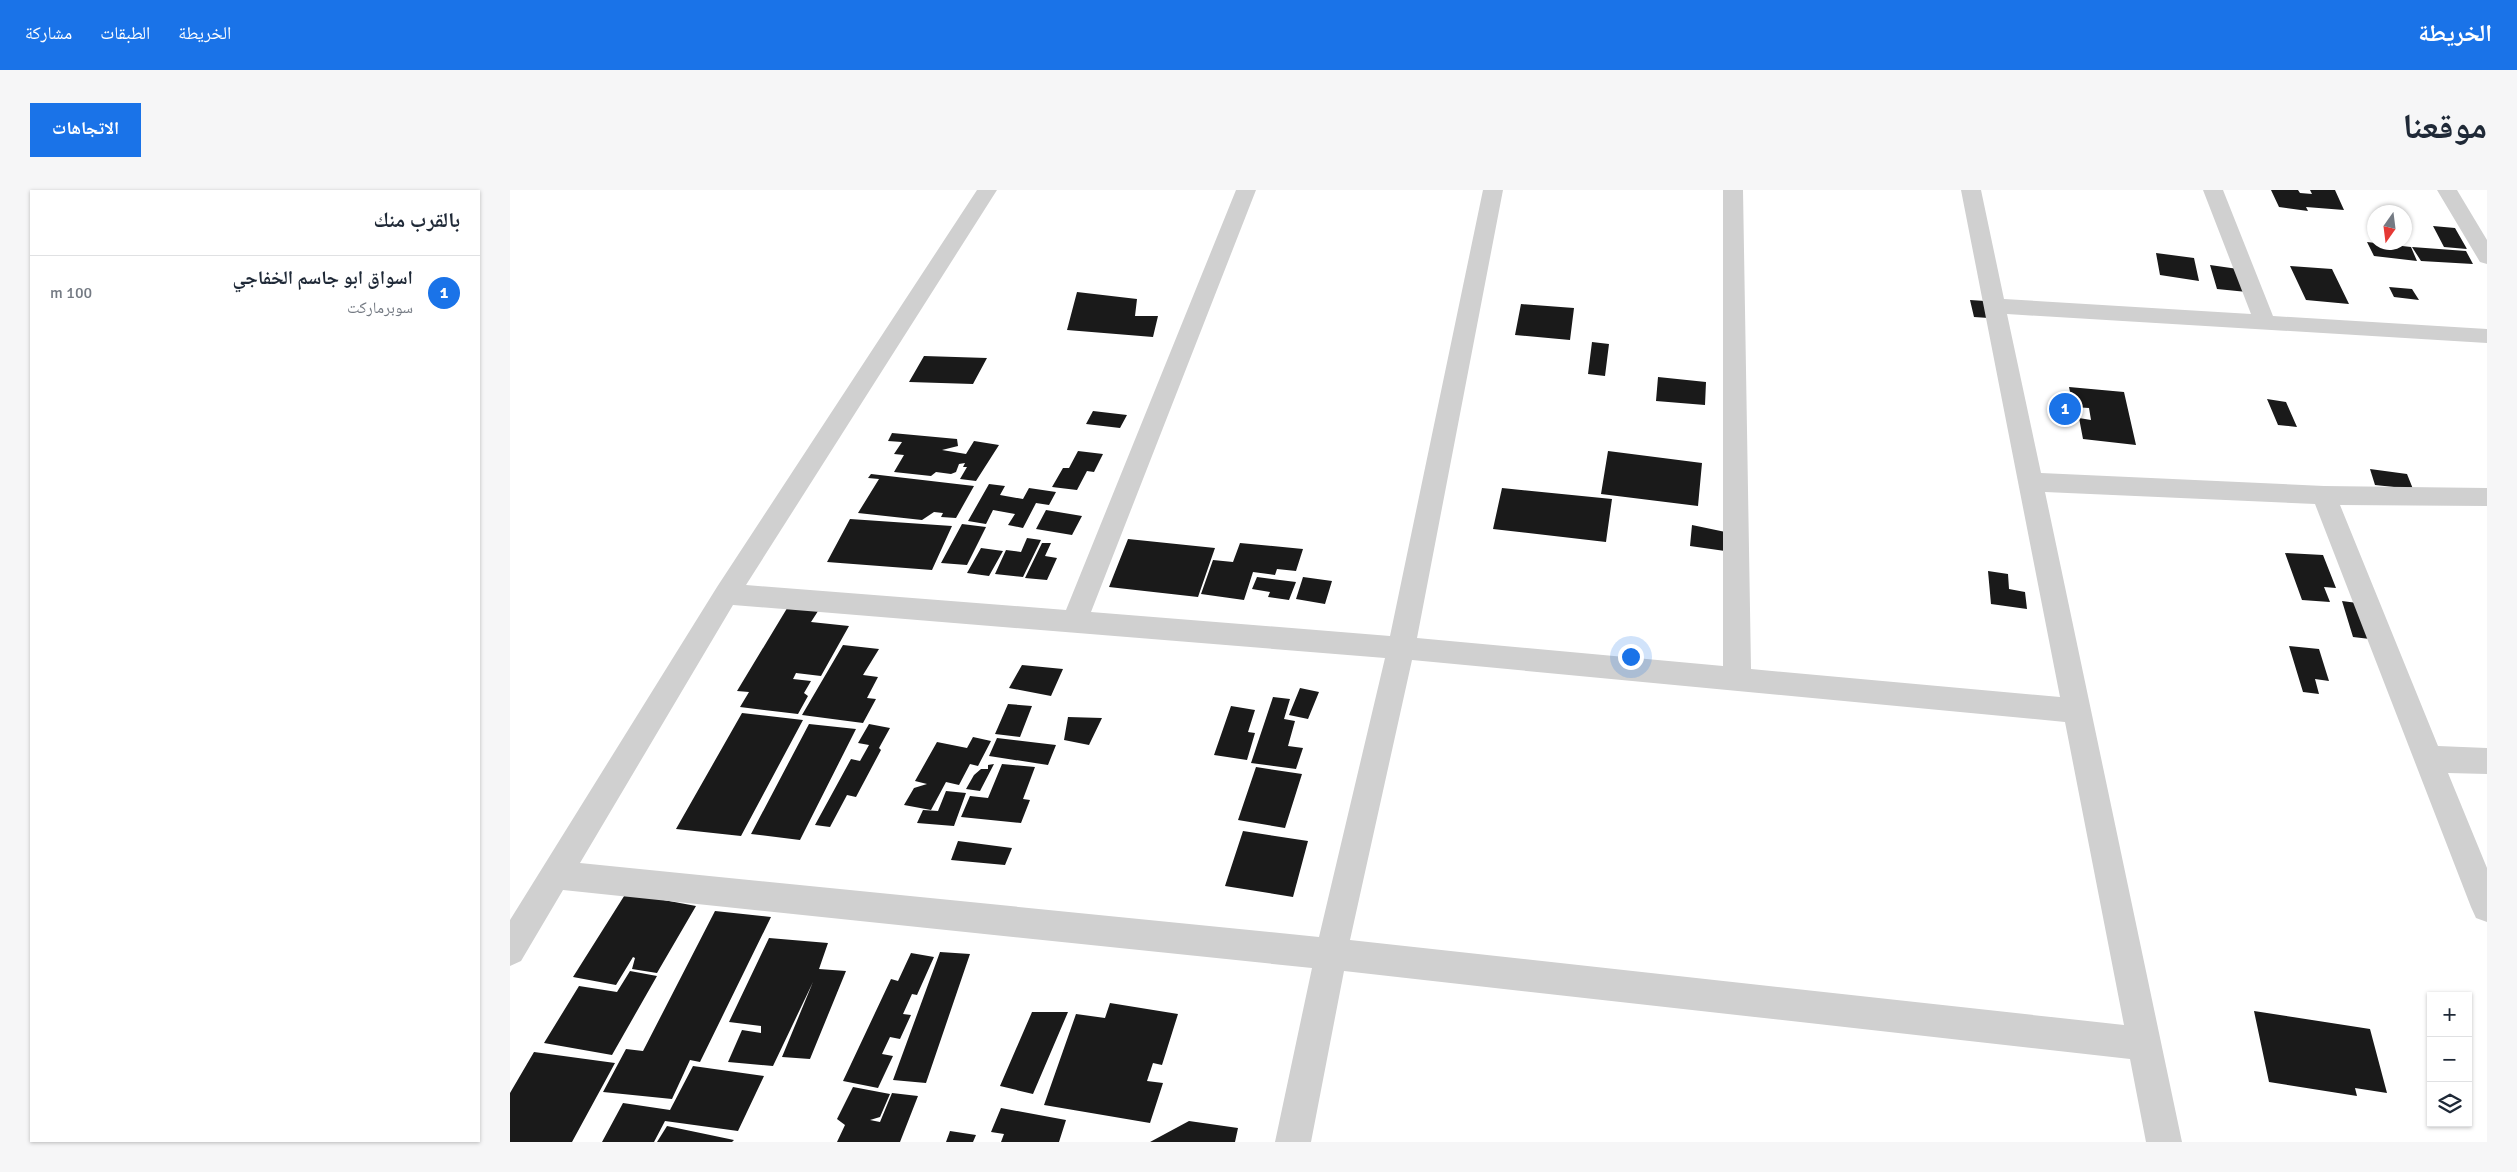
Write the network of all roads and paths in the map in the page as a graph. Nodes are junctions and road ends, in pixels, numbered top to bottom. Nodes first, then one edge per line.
1 (987, 190) edge
2 (1246, 190) edge
3 (1488, 190) edge
4 (1733, 190) edge
5 (1971, 190) edge
6 (2213, 190) edge
7 (2447, 190) edge
8 (2487, 257) edge
9 (1994, 306) junction
10 (2265, 323) junction
11 (2487, 336) edge
12 (2030, 482) junction
13 (2324, 494) junction
14 (2487, 498) edge
15 (726, 594) junction
16 (1075, 620) junction
17 (1402, 648) junction
18 (1737, 680) junction
19 (2076, 710) junction
20 (2428, 759) junction
21 (2487, 761) edge
22 (555, 875) junction
23 (2487, 907) edge
24 (510, 950) edge
25 (1331, 954) junction
26 (2144, 1044) junction
27 (1293, 1142) edge
28 (2164, 1142) edge

1 - 15 street
2 - 16 street
3 - 17 street
4 - 18 street
5 - 9 street
6 - 10 street
7 - 8 street
9 - 10 street
9 - 12 street
10 - 11 street
12 - 13 street
12 - 19 street
13 - 14 street
13 - 20 street
15 - 16 street
15 - 22 street
16 - 17 street
17 - 18 street
17 - 25 street
18 - 19 street
19 - 26 street
20 - 21 street
20 - 23 street
22 - 24 street
22 - 25 street
25 - 26 street
25 - 27 street
26 - 28 street

